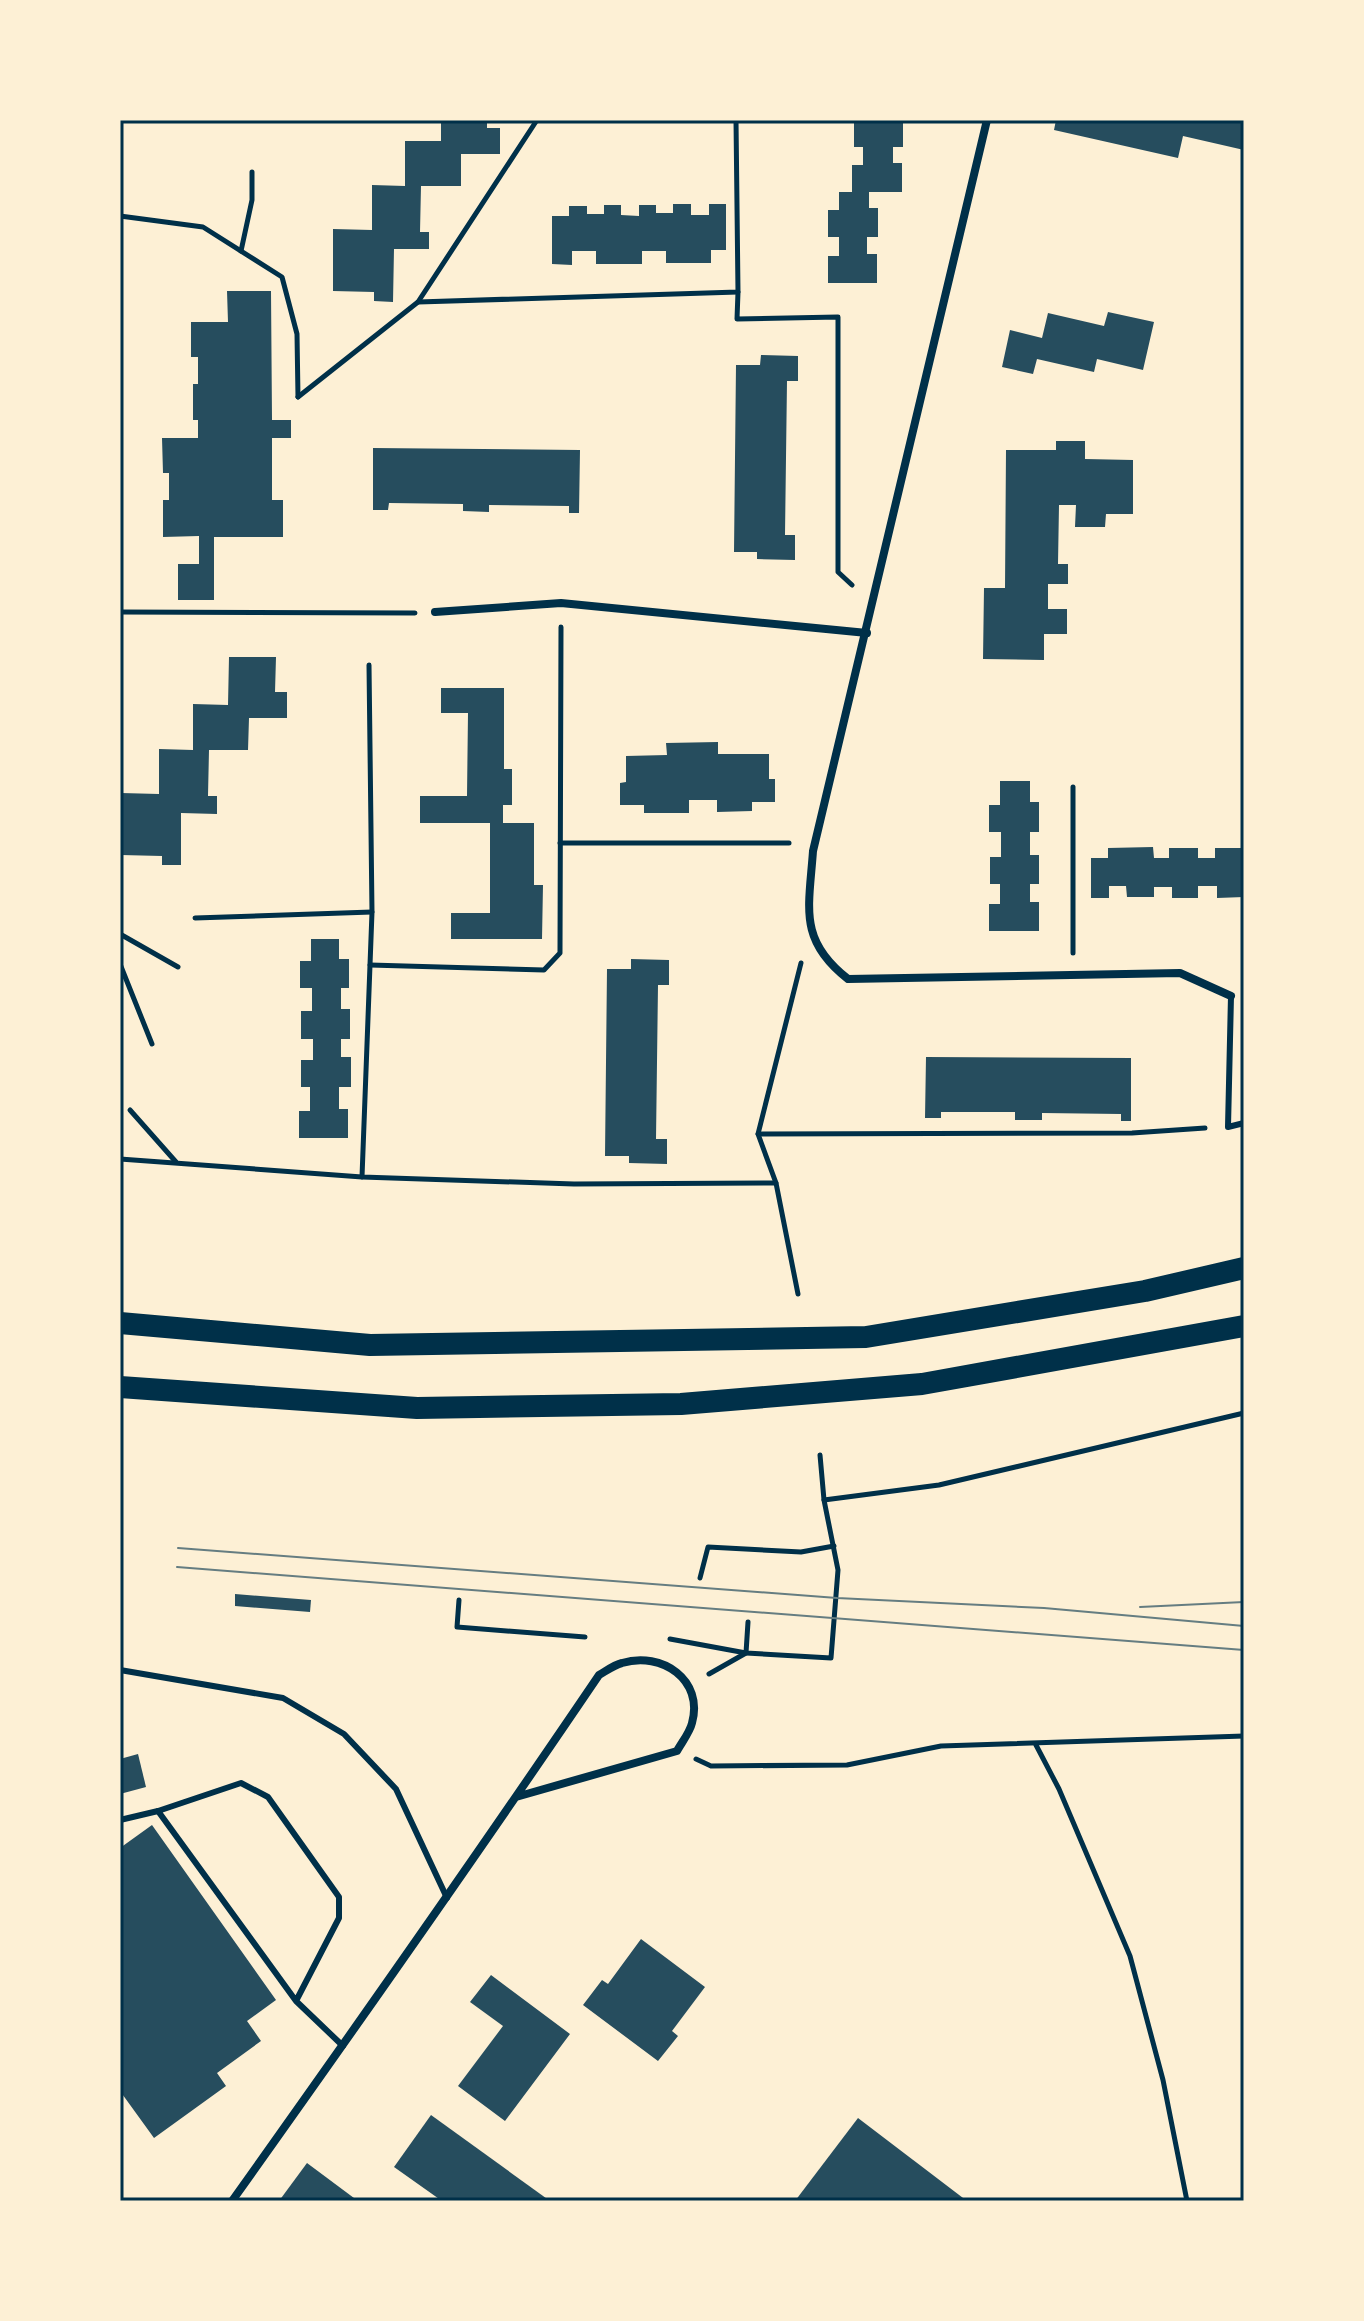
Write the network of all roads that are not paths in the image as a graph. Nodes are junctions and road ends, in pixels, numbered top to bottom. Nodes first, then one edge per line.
1 (987, 120) edge
2 (435, 612) dead end
3 (867, 633) junction
4 (1231, 996) joint
5 (1244, 1123) edge
6 (1244, 1268) edge
7 (120, 1323) edge
8 (1244, 1326) edge
9 (120, 1387) edge
10 (120, 1670) edge
11 (516, 1797) junction
12 (158, 1811) junction
13 (120, 1820) edge
14 (448, 1898) junction
15 (296, 2001) junction
16 (343, 2046) junction
17 (232, 2201) edge

1 - 3 street
2 - 3 street
3 - 4 street
4 - 5 lane
6 - 7 highway
8 - 9 highway
10 - 14 lane
11 - 11 street
11 - 14 street
12 - 13 lane
12 - 15 lane
12 - 15 lane
14 - 16 street
15 - 16 lane
16 - 17 street

